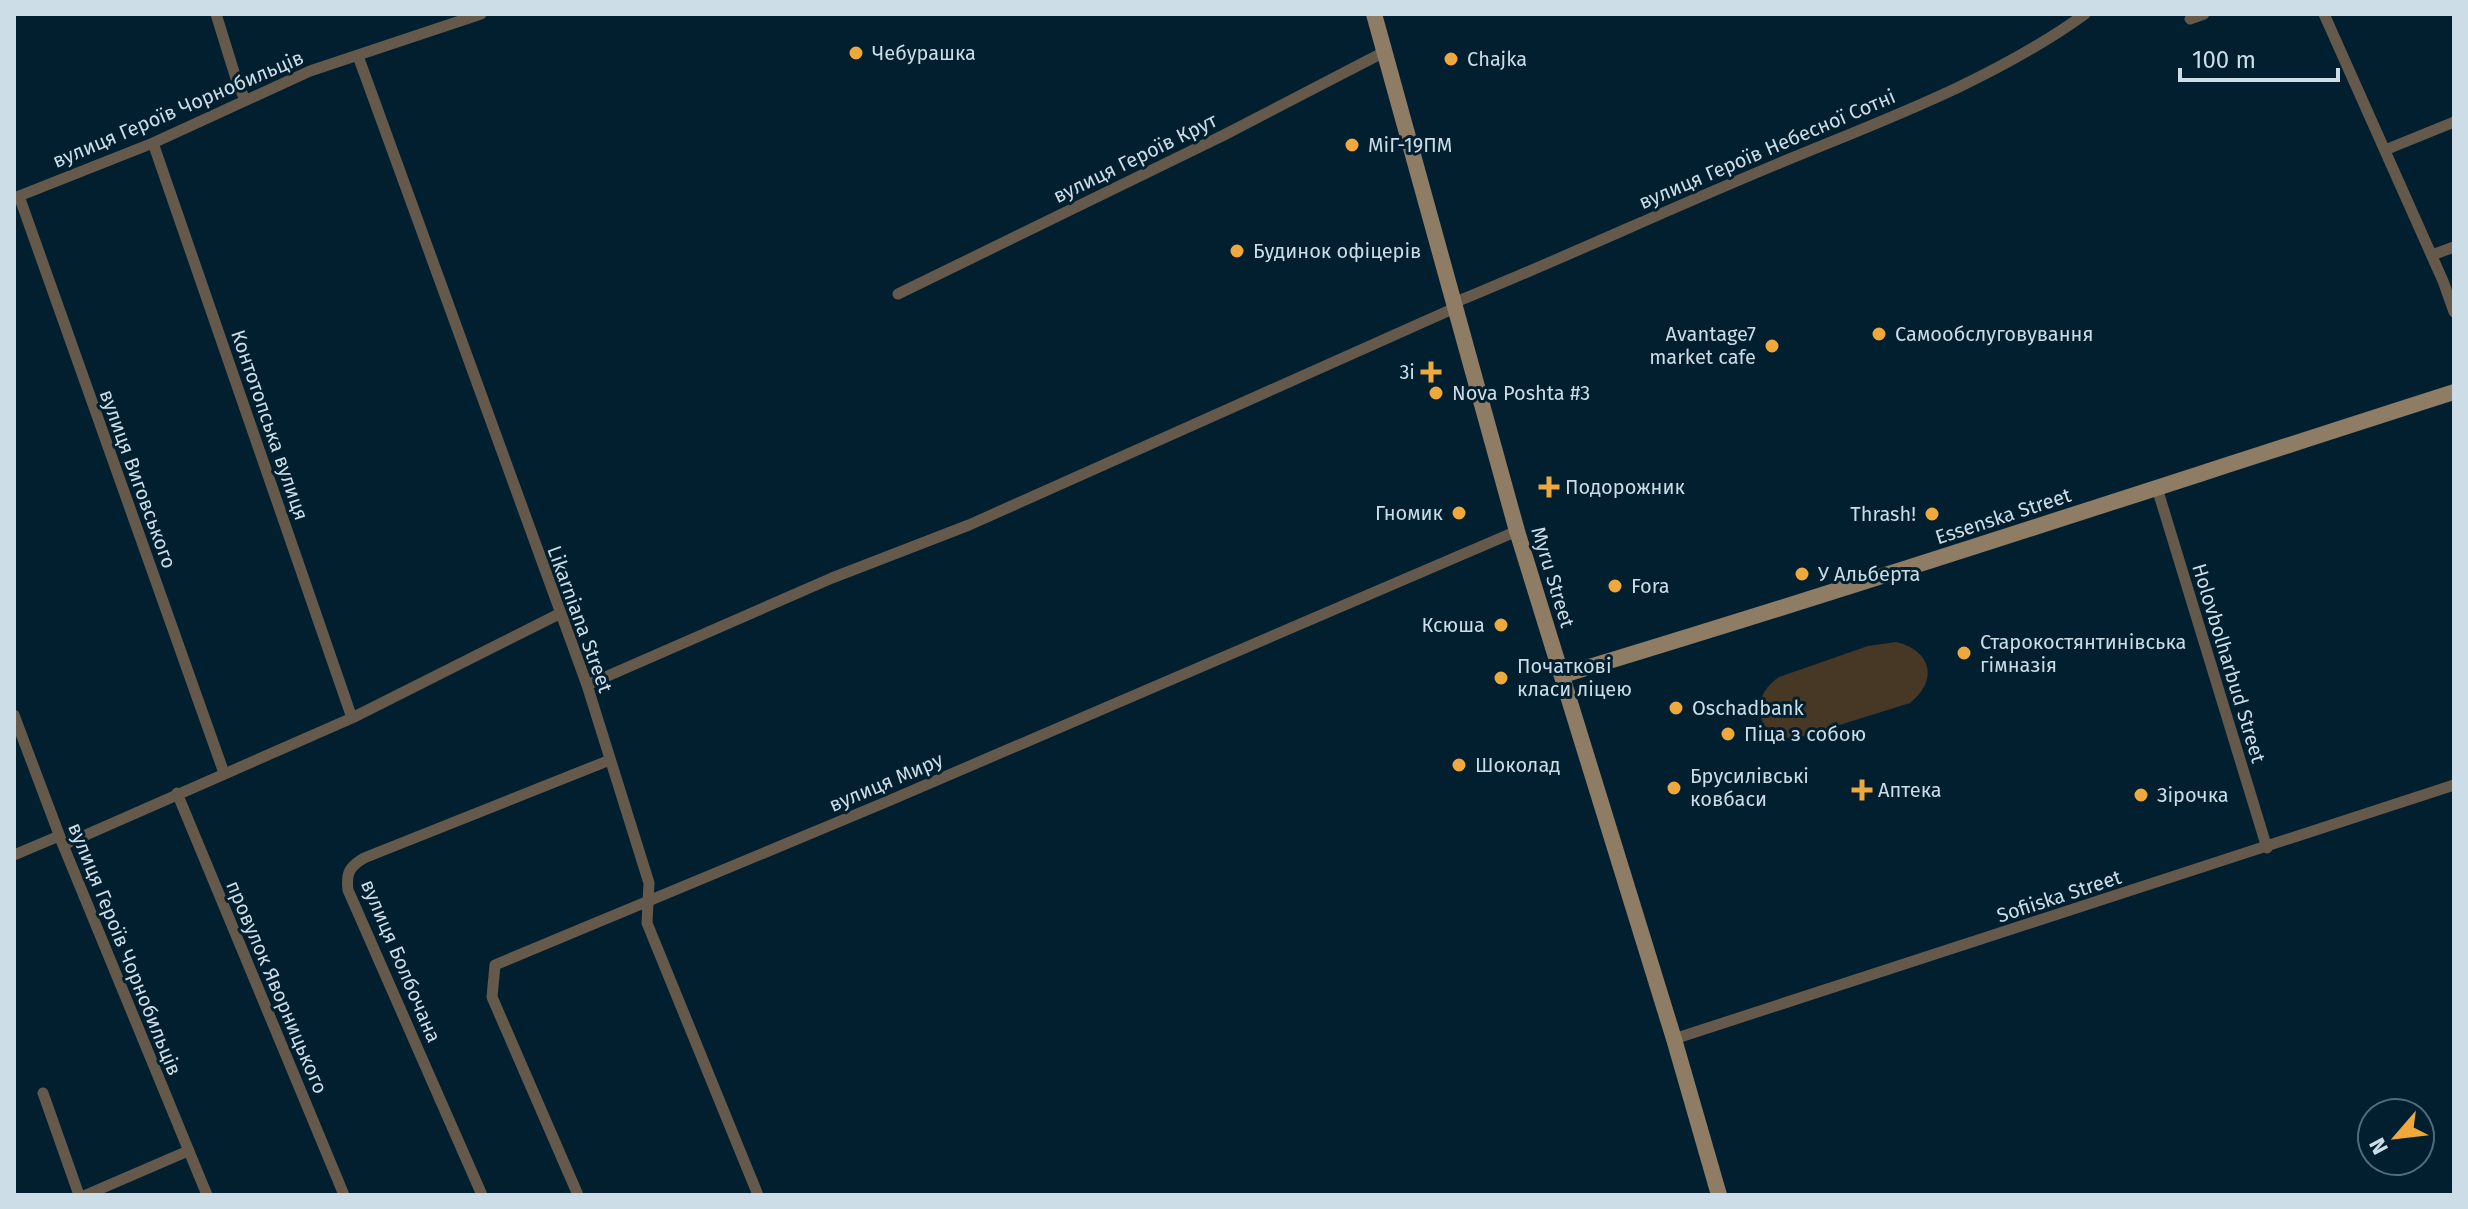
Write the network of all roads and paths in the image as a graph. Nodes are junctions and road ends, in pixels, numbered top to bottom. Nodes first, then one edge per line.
1 (216, 14) edge
2 (481, 14) edge
3 (1374, 14) edge
4 (2085, 14) edge
5 (2204, 14) edge
6 (2324, 14) edge
7 (2068, 19) edge
8 (2190, 19) dead end
9 (1386, 51) junction
10 (358, 56) junction
11 (245, 99) junction
12 (2454, 122) edge
13 (153, 143) junction
14 (2385, 150) junction
15 (16, 197) edge
16 (2454, 247) edge
17 (2432, 255) junction
18 (898, 294) dead end
19 (1457, 305) junction
20 (2454, 312) edge
21 (2454, 392) edge
22 (2157, 488) junction
23 (1517, 531) junction
24 (559, 614) junction
25 (1563, 675) junction
26 (587, 685) junction
27 (14, 715) edge
28 (352, 718) junction
29 (610, 760) junction
30 (224, 773) junction
31 (2454, 785) edge
32 (177, 793) junction
33 (61, 840) junction
34 (2267, 848) junction
35 (14, 855) edge
36 (648, 903) junction
37 (1674, 1039) junction
38 (43, 1093) dead end
39 (188, 1151) junction
40 (79, 1195) edge
41 (86, 1195) edge
42 (207, 1195) edge
43 (344, 1195) edge
44 (482, 1195) edge
45 (578, 1195) edge
46 (758, 1195) edge
47 (1719, 1195) edge

1 - 11 street
2 - 10 street, вулиця Героїв Чорнобильців
3 - 9 main road, Myru Street
4 - 7 street, вулиця Героїв Небесної Сотні
5 - 8 street
6 - 14 street
7 - 19 street, вулиця Героїв Небесної Сотні
9 - 18 street, вулиця Героїв Крут
9 - 19 main road, Myru Street
10 - 11 street, вулиця Героїв Чорнобильців
10 - 24 street, Likarniana Street
11 - 13 street, вулиця Героїв Чорнобильців
12 - 14 street
13 - 15 street, вулиця Героїв Чорнобильців
13 - 28 street, Контотопська вулиця
14 - 17 street
15 - 30 street, вулиця Виговського
16 - 17 street
17 - 20 street
19 - 23 main road, Myru Street
19 - 26 street, вулиця Героїв Небесної Сотні
21 - 22 main road, Essenska Street
22 - 25 main road, Essenska Street
22 - 34 street, Holovbolharbud Street
23 - 25 main road, Myru Street
23 - 36 street, вулиця Миру
24 - 26 street, Likarniana Street
24 - 28 street
25 - 37 main road, Myru Street
26 - 29 street, Likarniana Street
27 - 33 street, вулиця Героїв Чорнобильців
28 - 30 street
29 - 36 street, Likarniana Street
29 - 44 street, вулиця Болбочана
30 - 32 street
31 - 34 street, Sofiiska Street
32 - 33 street
32 - 43 street, провулок Яворницького
33 - 35 street
33 - 39 street, вулиця Героїв Чорнобильців
34 - 37 street, Sofiiska Street
36 - 45 street, вулиця Миру
36 - 46 street, Likarniana Street
37 - 47 main road, Myru Street
38 - 40 street
39 - 41 street
39 - 42 street, вулиця Героїв Чорнобильців

